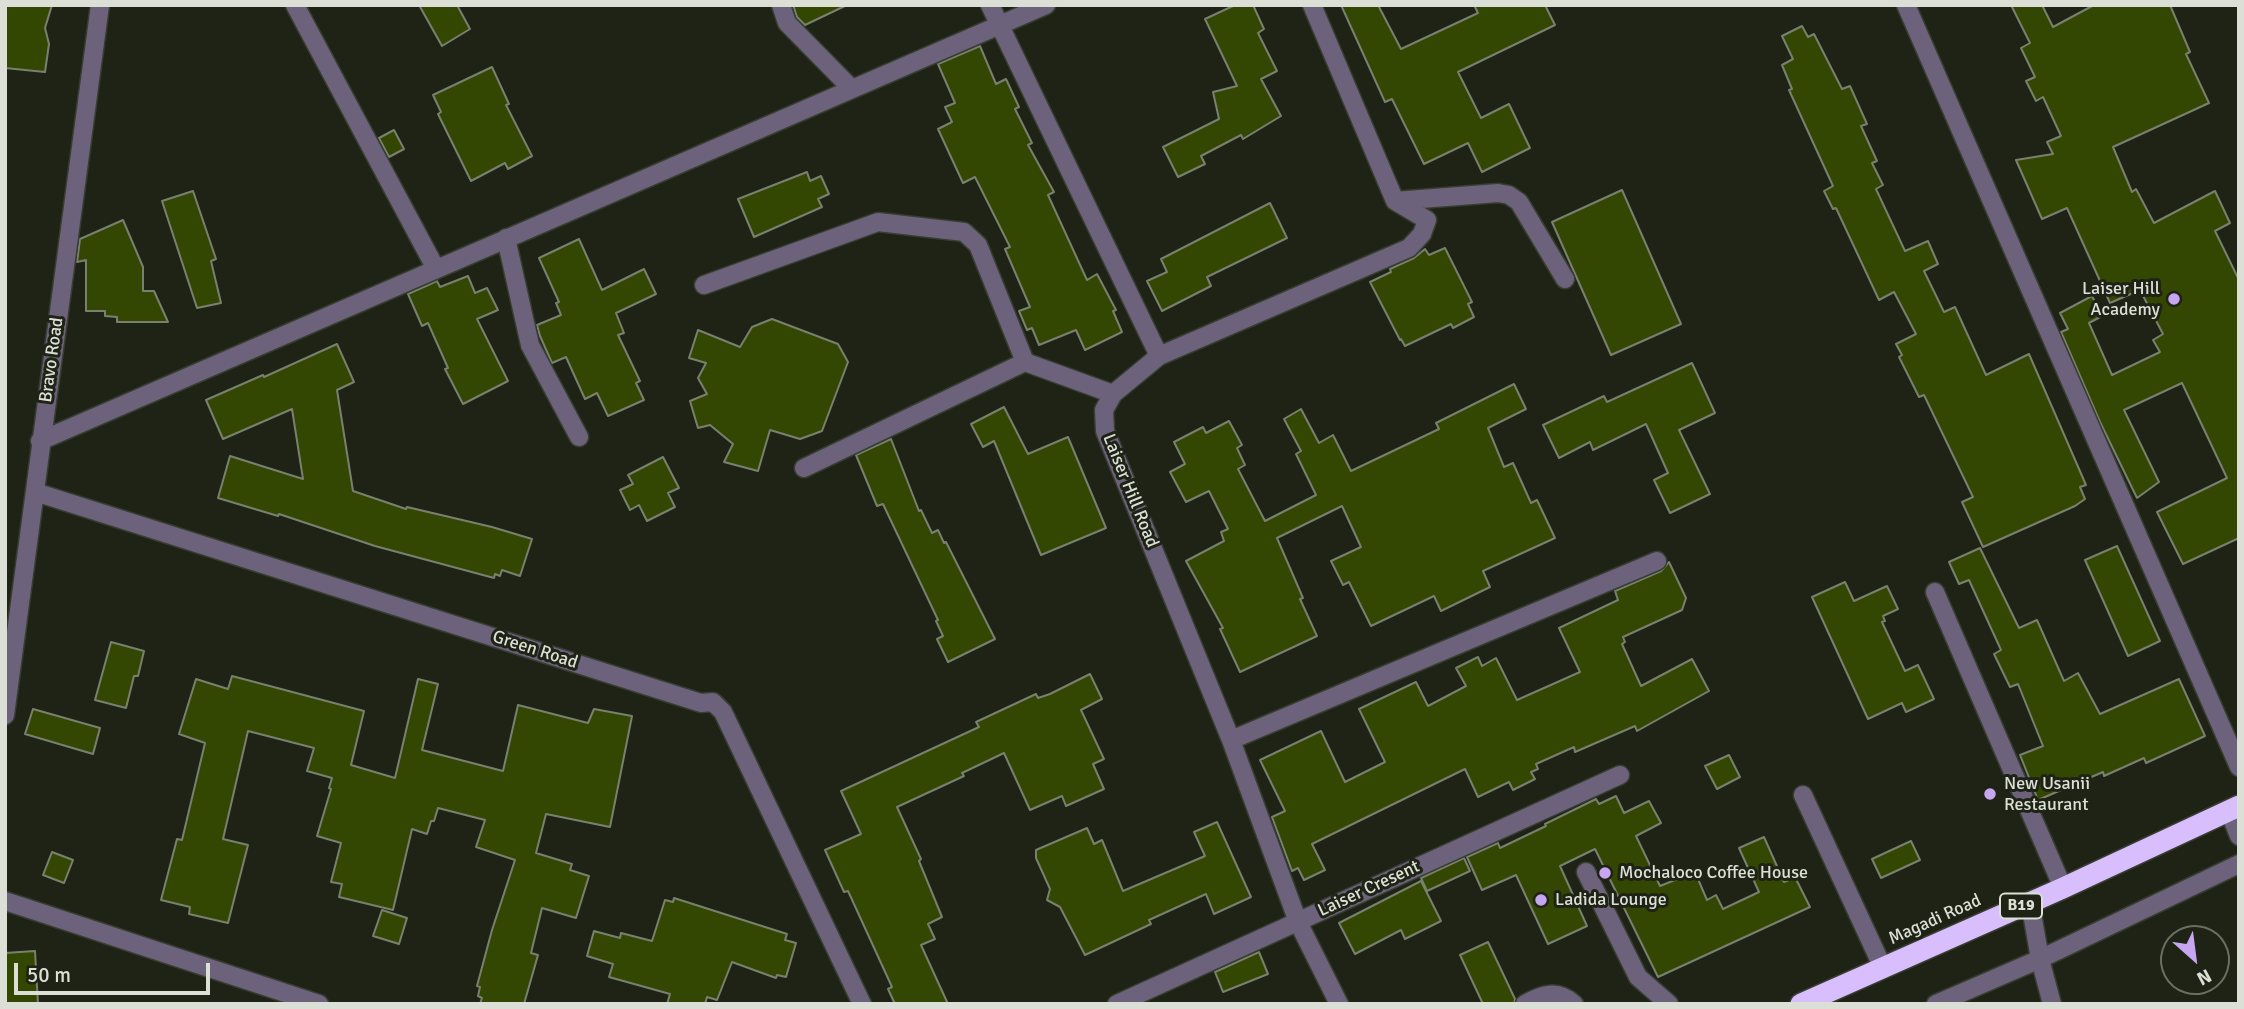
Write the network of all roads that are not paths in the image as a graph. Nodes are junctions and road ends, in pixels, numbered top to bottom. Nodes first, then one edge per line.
1 (100, 5) edge
2 (295, 5) edge
3 (781, 5) edge
4 (990, 5) edge
5 (1045, 5) edge
6 (1312, 5) edge
7 (1906, 5) edge
8 (999, 24) junction
9 (851, 88) junction
10 (1395, 201) junction
11 (506, 238) junction
12 (436, 269) junction
13 (1565, 279) dead end
14 (704, 285) dead end
15 (1159, 356) junction
16 (1025, 362) junction
17 (1113, 394) junction
18 (579, 437) dead end
19 (40, 441) junction
20 (804, 468) dead end
21 (35, 492) junction
22 (1657, 561) dead end
23 (1935, 592) dead end
24 (5, 715) edge
25 (1231, 740) junction
26 (2239, 767) edge
27 (1620, 775) dead end
28 (1803, 795) dead end
29 (2234, 808) edge
30 (2239, 836) edge
31 (2239, 864) edge
32 (1586, 872) dead end
33 (2063, 888) junction
34 (5, 901) edge
35 (2031, 902) junction
36 (1298, 922) junction
37 (2040, 959) junction
38 (1883, 968) junction
39 (319, 1004) edge
40 (862, 1004) edge
41 (1118, 1004) edge
42 (1339, 1004) edge
43 (1525, 1004) edge
44 (1574, 1004) edge
45 (1669, 1004) edge
46 (1801, 1004) edge
47 (1936, 1004) edge
48 (2052, 1004) edge

1 - 19 street, Bravo Road
2 - 12 street
3 - 9 street
4 - 8 street
5 - 8 street
6 - 10 street
7 - 26 street
8 - 9 street
8 - 15 street
9 - 11 street
10 - 13 street
10 - 15 street
11 - 12 street
11 - 18 street
12 - 19 street
14 - 16 street
15 - 17 street
16 - 17 street
16 - 20 street
17 - 25 street, Laiser Hill Road
19 - 21 street, Bravo Road
21 - 24 street, Bravo Road
21 - 40 street, Green Road
22 - 25 street
23 - 33 street
25 - 36 street, Laiser Hill Road
27 - 36 street, Laiser Cresent
28 - 38 street
29 - 30 street
29 - 33 highway, Magadi Road / B19
31 - 37 street
32 - 45 street
33 - 35 highway, Magadi Road / B19
34 - 39 street
35 - 37 street
35 - 38 highway, Magadi Road / B19
36 - 41 street, Laiser Cresent
36 - 42 street, Laiser Hill Road
37 - 47 street
37 - 48 street
38 - 46 highway, Magadi Road / B19
43 - 44 street

